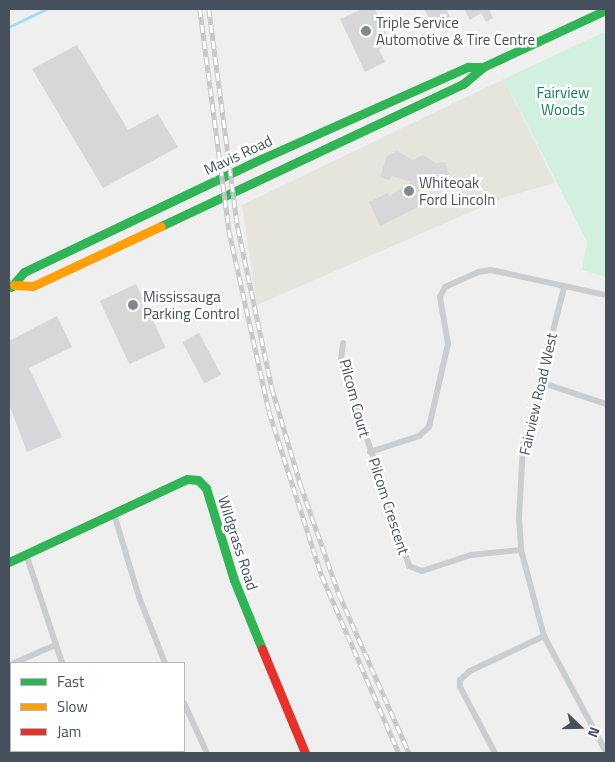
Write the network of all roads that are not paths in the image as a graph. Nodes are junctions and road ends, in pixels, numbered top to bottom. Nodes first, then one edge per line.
1 (606, 10) edge
2 (483, 67) junction
3 (11, 286) edge
4 (564, 288) junction
5 (606, 295) edge
6 (343, 343) dead end
7 (540, 382) junction
8 (606, 404) edge
9 (370, 452) junction
10 (114, 514) junction
11 (521, 550) junction
12 (26, 554) junction
13 (9, 562) edge
14 (544, 636) junction
15 (55, 645) junction
16 (16, 662) edge
17 (62, 662) edge
18 (165, 662) edge
19 (185, 705) edge
20 (605, 748) edge
21 (207, 753) edge
22 (305, 753) edge
23 (495, 753) edge

1 - 2 main road, Mavis Road
2 - 3 main road, Mavis Road
2 - 3 main road, Mavis Road
4 - 5 street, Pilcom Crescent
4 - 7 street, Fairview Road West
4 - 9 street, Pilcom Crescent
6 - 9 street, Pilcom Court
7 - 8 street
7 - 11 street, Fairview Road West
9 - 11 street, Pilcom Crescent
10 - 12 main road, Wildgrass Road
10 - 18 street
10 - 22 main road, Wildgrass Road
11 - 14 street, Fairview Road West
12 - 13 main road, Wildgrass Road
12 - 15 street
14 - 20 street, Fairview Road West
14 - 23 street
15 - 16 street
15 - 17 street
19 - 21 street

